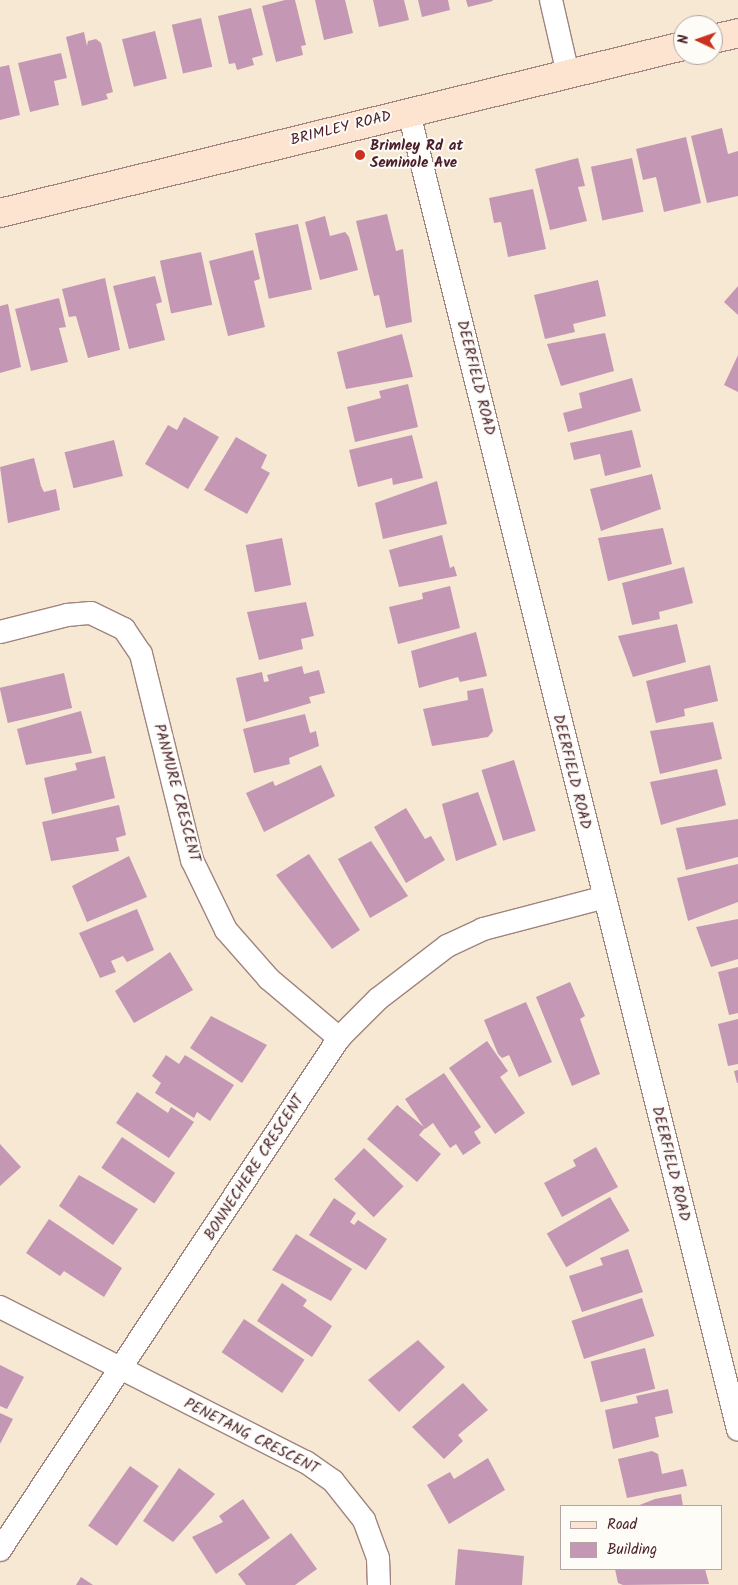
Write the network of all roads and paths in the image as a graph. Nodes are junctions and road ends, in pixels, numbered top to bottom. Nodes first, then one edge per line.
1 (551, 0) edge
2 (738, 33) edge
3 (723, 37) edge
4 (673, 48) edge
5 (568, 74) junction
6 (409, 113) junction
7 (0, 213) edge
8 (0, 632) edge
9 (602, 898) junction
10 (339, 1038) junction
11 (0, 1307) edge
12 (117, 1369) junction
13 (738, 1430) edge
14 (0, 1550) edge
15 (379, 1585) edge

1 - 5 street
2 - 3 main road
4 - 5 main road, BRIMLEY ROAD
5 - 6 main road, BRIMLEY ROAD
6 - 7 main road, BRIMLEY ROAD
6 - 9 street, DEERFIELD ROAD
8 - 10 street, PANMURE CRESCENT
9 - 10 street, BONNECHERE CRESCENT
9 - 13 street, DEERFIELD ROAD
10 - 12 street, BONNECHERE CRESCENT
11 - 12 street
12 - 14 street, BONNECHERE CRESCENT
12 - 15 street, PENETANG CRESCENT

